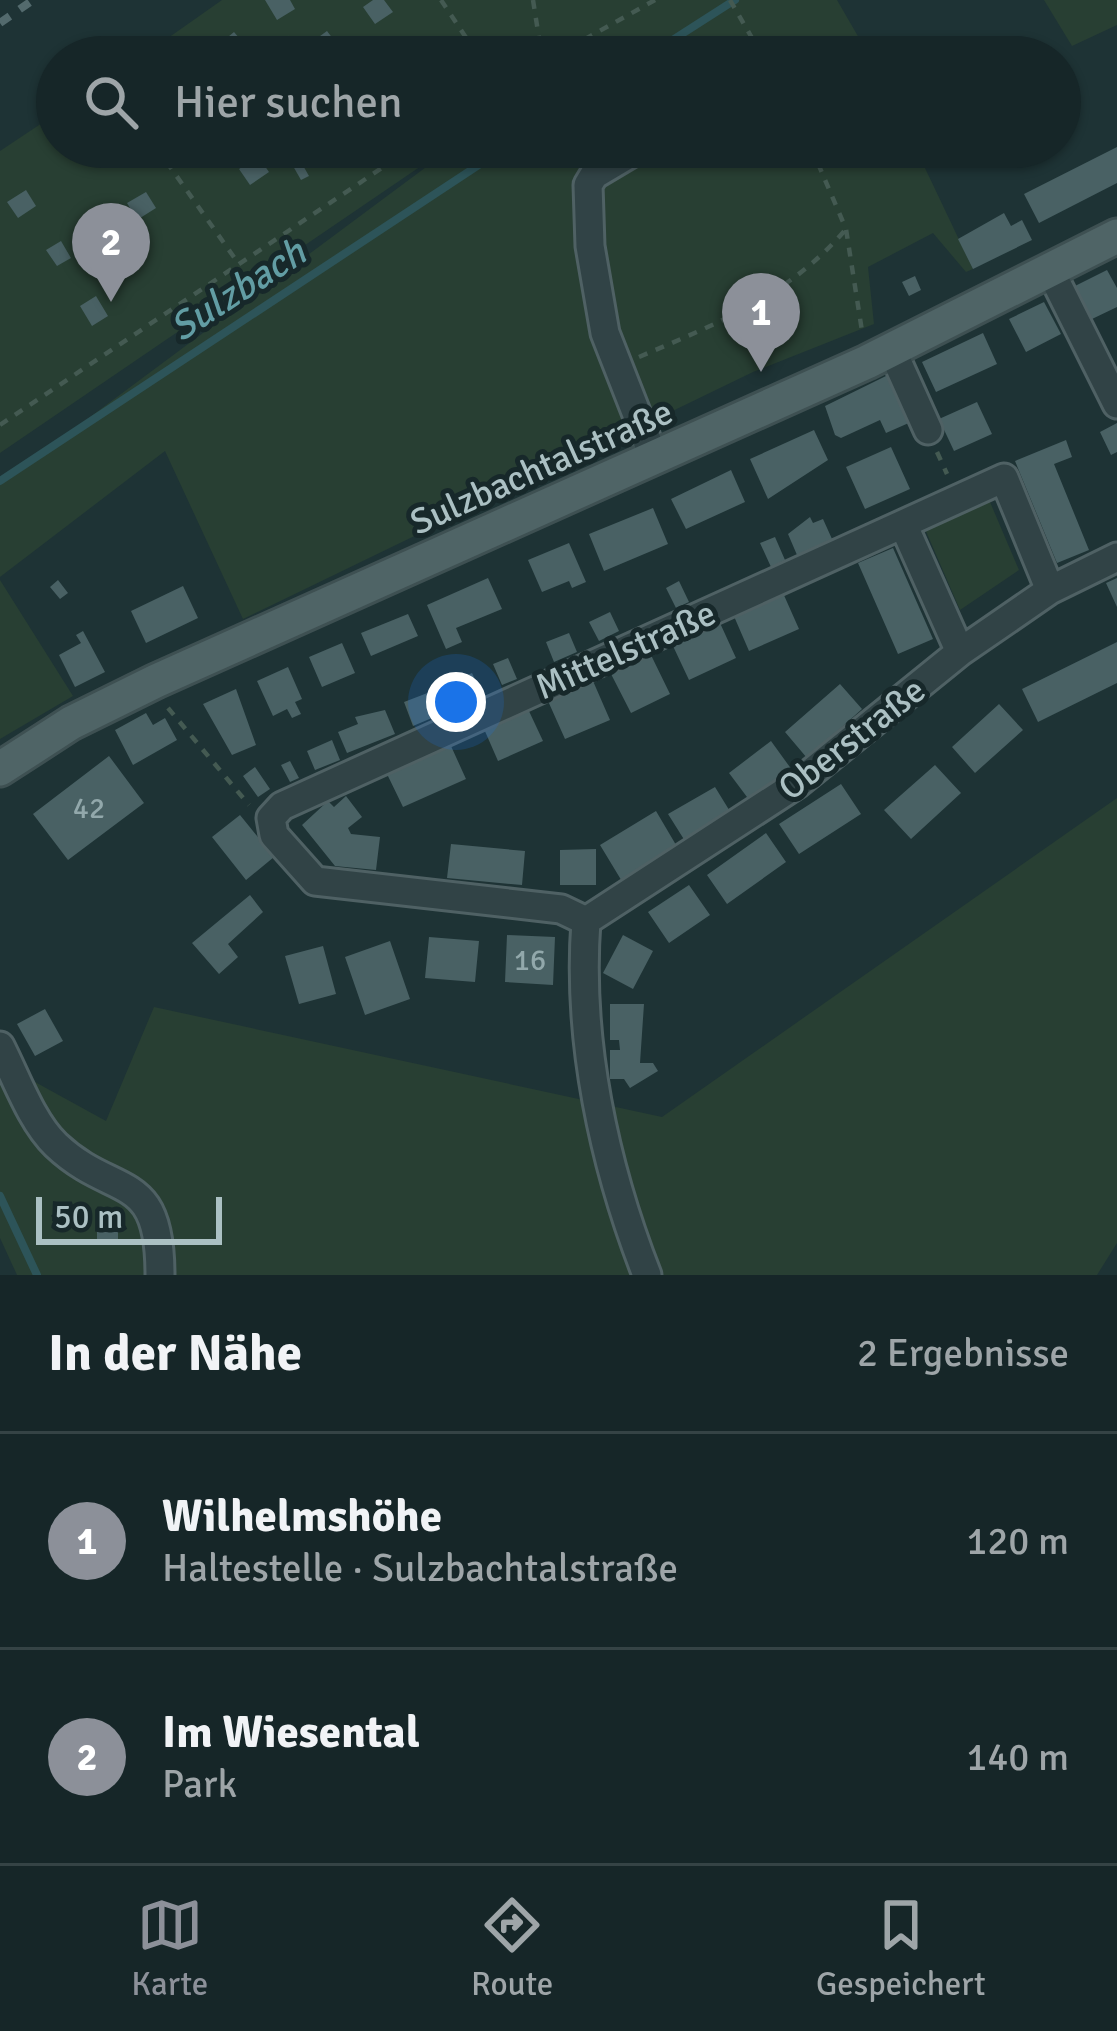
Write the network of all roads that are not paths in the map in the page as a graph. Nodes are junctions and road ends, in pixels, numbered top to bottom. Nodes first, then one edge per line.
1 (606, 168) edge
2 (1116, 239) edge
3 (1050, 270) junction
4 (880, 356) junction
5 (1117, 404) edge
6 (928, 430) road end
7 (654, 458) junction
8 (903, 524) junction
9 (1117, 556) edge
10 (1050, 590) junction
11 (960, 652) junction
12 (0, 769) edge
13 (586, 921) junction
14 (0, 1046) edge
15 (160, 1275) edge
16 (647, 1275) edge

1 - 7 street
2 - 3 main road, Sulzbachtalstraße
3 - 4 main road, Sulzbachtalstraße
3 - 5 street
4 - 6 street
4 - 7 main road, Sulzbachtalstraße
7 - 12 main road, Sulzbachtalstraße
8 - 10 street, Mittelstraße
8 - 11 street
8 - 13 street, Mittelstraße
9 - 10 street, Oberstraße
10 - 11 street, Oberstraße
11 - 13 street, Oberstraße
13 - 16 street
14 - 15 street

